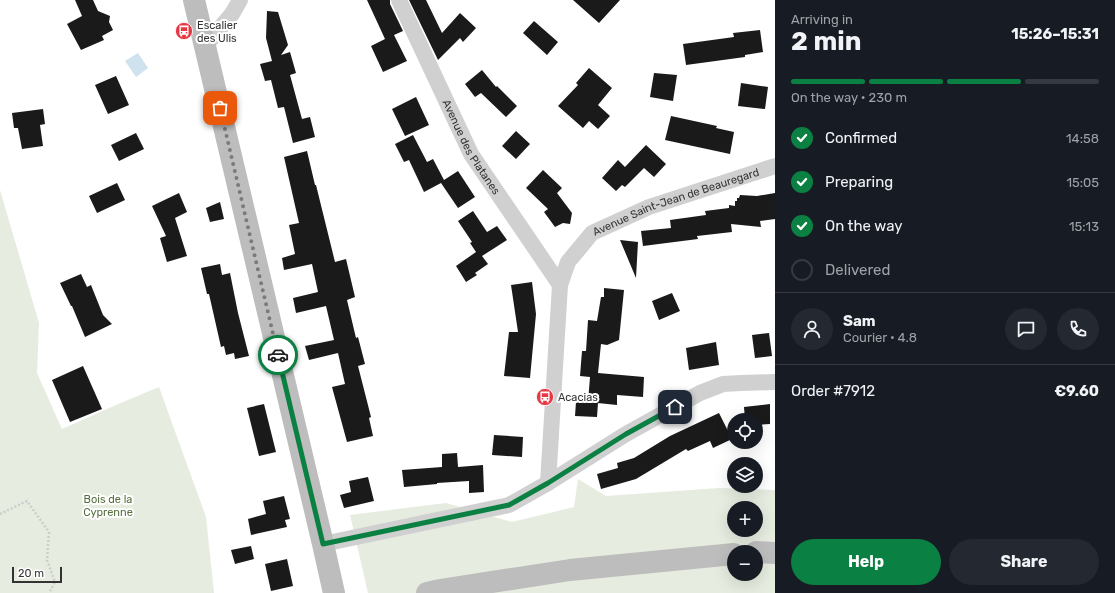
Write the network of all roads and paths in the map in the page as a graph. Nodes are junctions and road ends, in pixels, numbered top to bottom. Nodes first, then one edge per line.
1 (194, 0) edge
2 (240, 0) edge
3 (399, 0) edge
4 (205, 46) junction
5 (775, 166) edge
6 (560, 285) junction
7 (775, 382) edge
8 (548, 483) junction
9 (0, 514) edge
10 (323, 544) junction
11 (763, 552) edge
12 (775, 553) edge
13 (727, 555) edge
14 (434, 591) edge
15 (50, 593) edge
16 (334, 593) edge

1 - 4 main road
2 - 4 street
3 - 6 street, Avenue des Platanes
4 - 10 main road
5 - 6 street, Avenue Saint-Jean de Beauregard
6 - 8 street, Avenue Saint-Jean de Beauregard
7 - 8 street
8 - 10 street
9 - 15 path
10 - 16 main road
11 - 12 main road
13 - 14 main road

